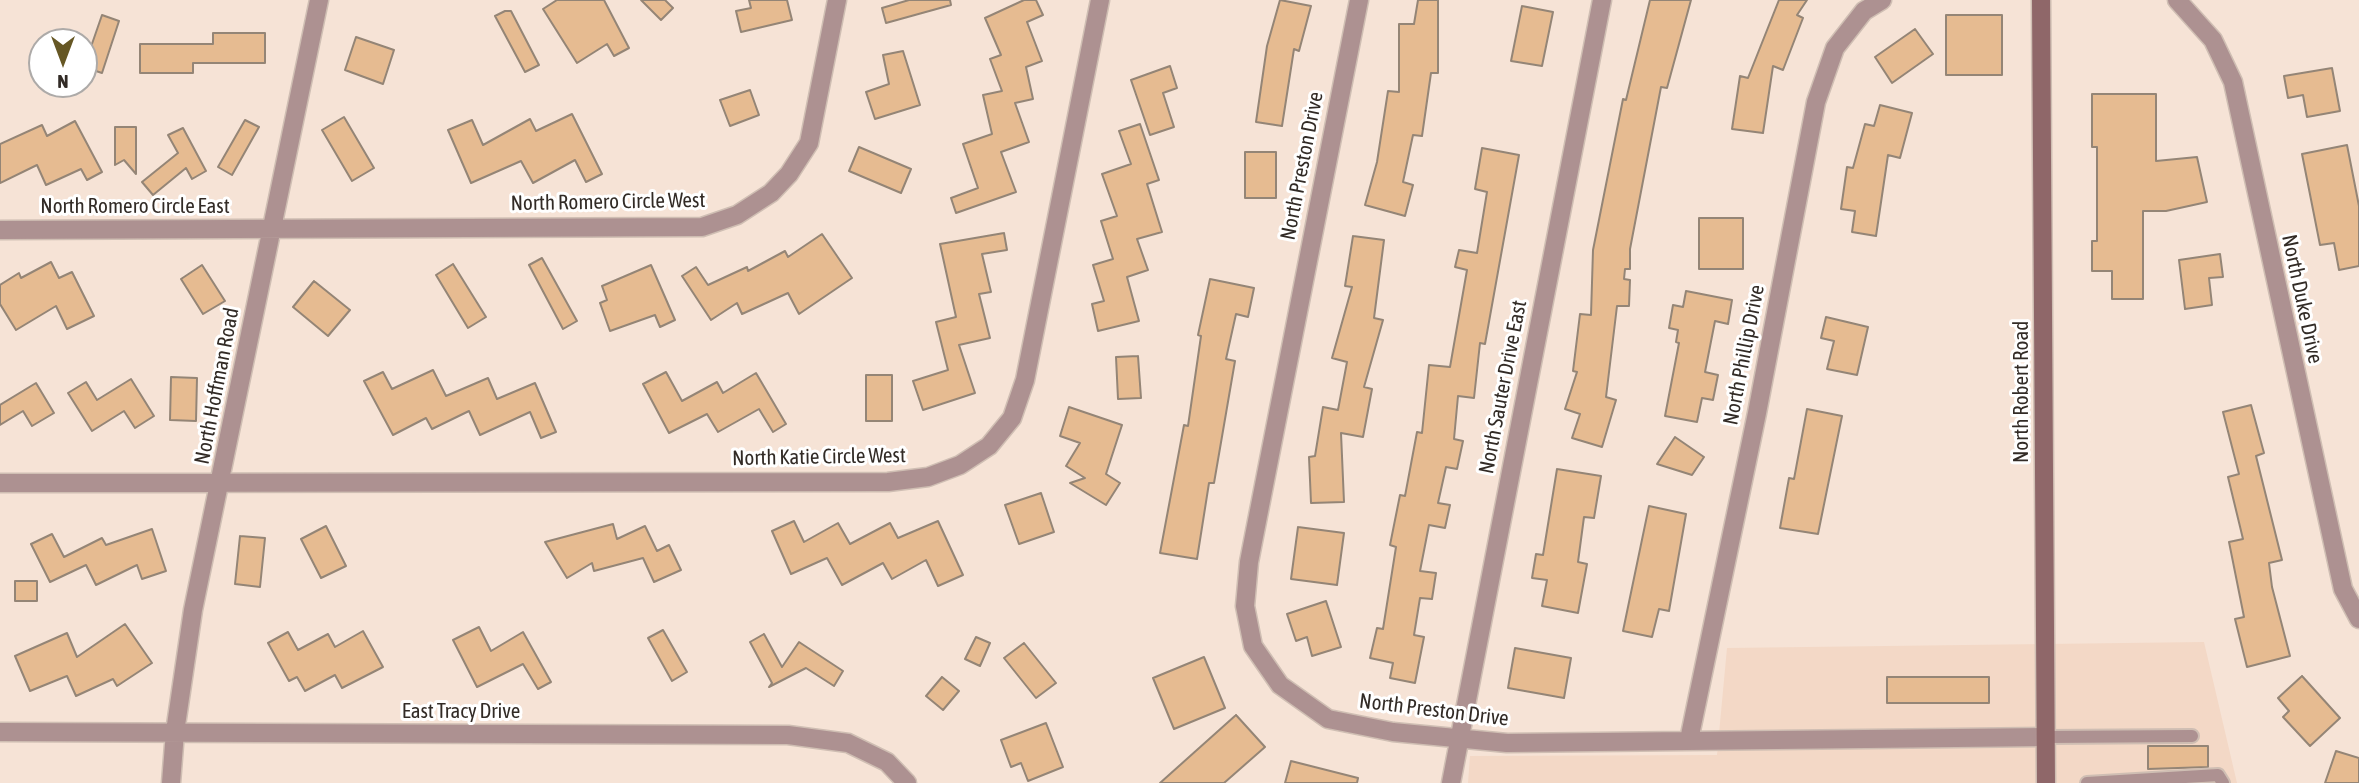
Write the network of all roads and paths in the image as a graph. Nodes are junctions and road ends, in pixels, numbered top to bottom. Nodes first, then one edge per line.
1 (319, 0) edge
2 (837, 0) edge
3 (1100, 0) edge
4 (1359, 0) edge
5 (1602, 0) edge
6 (1882, 0) edge
7 (2041, 0) edge
8 (2177, 0) edge
9 (271, 228) junction
10 (0, 230) edge
11 (0, 483) edge
12 (221, 484) junction
13 (2359, 619) edge
14 (175, 732) junction
15 (0, 733) edge
16 (2192, 736) dead end
17 (2045, 737) junction
18 (1458, 740) junction
19 (1689, 740) junction
20 (2168, 781) edge
21 (2125, 782) edge
22 (2154, 782) edge
23 (171, 783) edge
24 (907, 783) edge
25 (1451, 783) edge
26 (2046, 783) edge
27 (2087, 783) edge
28 (2110, 783) edge
29 (2223, 783) edge

1 - 9 street, North Hoffman Road
2 - 9 street, North Romero Circle West
3 - 12 street, North Katie Circle West
4 - 18 street, North Preston Drive
5 - 18 street, North Sauter Drive East
6 - 19 street, North Phillip Drive
7 - 17 main road, North Robert Road
8 - 13 street, North Duke Drive
9 - 10 street, North Romero Circle East
9 - 12 street, North Hoffman Road
11 - 12 street, North Katie Circle West
12 - 14 street, North Hoffman Road
14 - 15 street, East Tracy Drive
14 - 23 street, North Hoffman Road
14 - 24 street, East Tracy Drive
16 - 17 lane
17 - 19 street, North Preston Drive
17 - 26 main road, North Robert Road
18 - 19 street, North Preston Drive
18 - 25 street, North Sauter Drive East
20 - 22 lane
20 - 29 lane
21 - 22 lane
21 - 28 lane
27 - 28 lane

